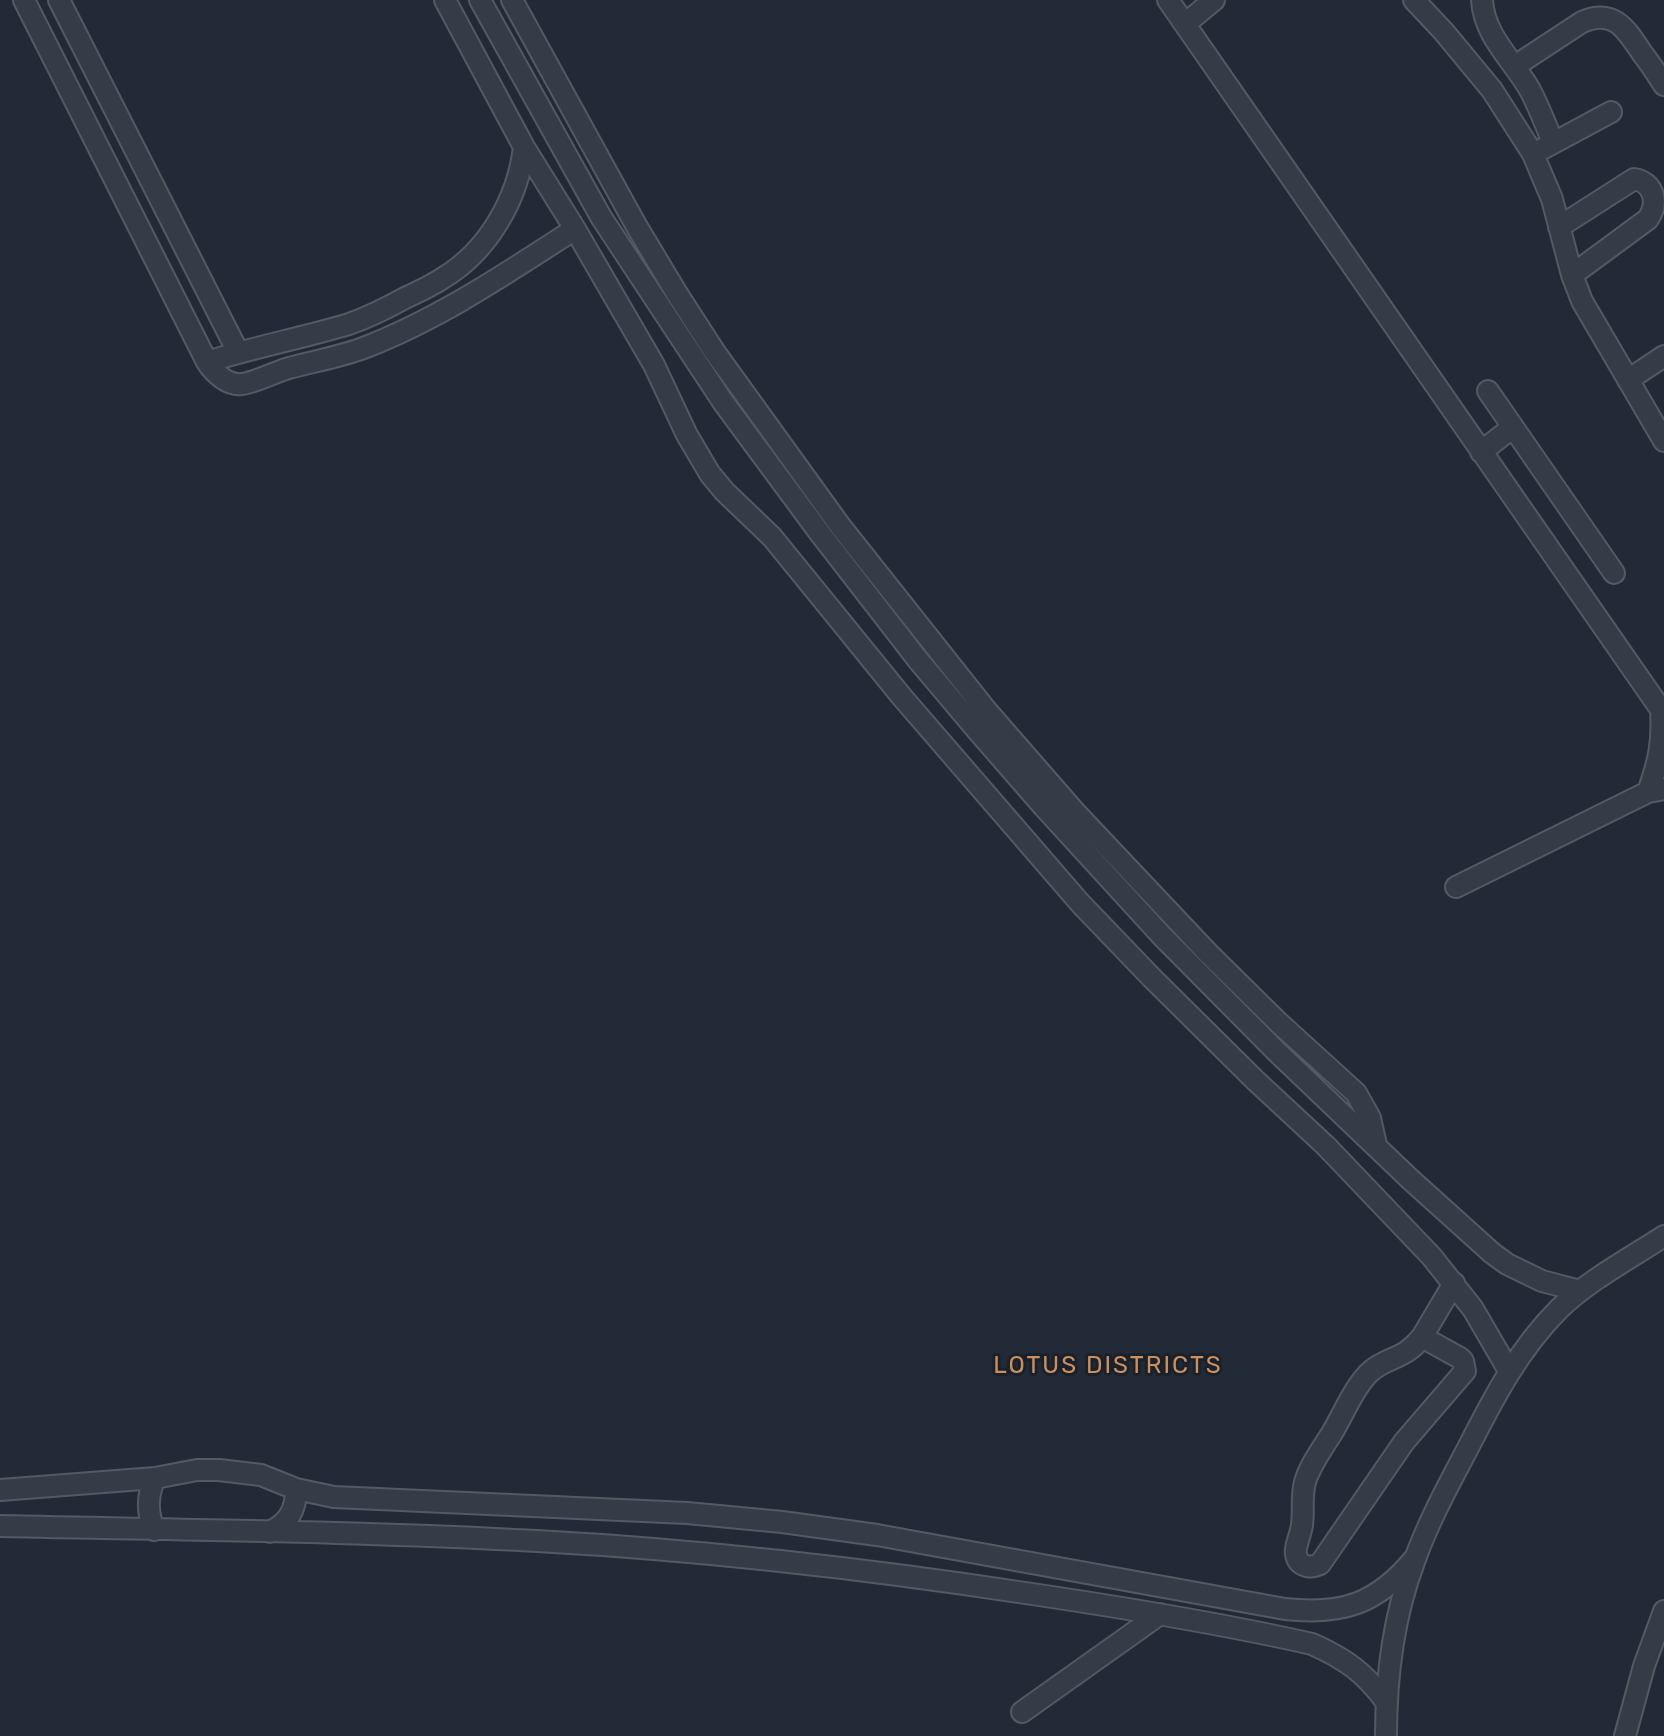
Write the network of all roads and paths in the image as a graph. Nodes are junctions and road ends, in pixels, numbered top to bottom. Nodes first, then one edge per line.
1 (24, 0) edge
2 (59, 0) edge
3 (445, 0) edge
4 (480, 0) edge
5 (512, 0) edge
6 (1168, 0) edge
7 (1214, 0) edge
8 (1414, 0) edge
9 (1482, 0) edge
10 (1185, 24) junction
11 (1515, 66) junction
12 (1664, 85) edge
13 (1611, 112) dead end
14 (1553, 143) junction
15 (524, 147) junction
16 (1533, 154) junction
17 (1559, 227) junction
18 (575, 229) junction
19 (1572, 275) junction
20 (238, 352) junction
21 (1664, 356) edge
22 (207, 362) junction
23 (1628, 380) junction
24 (1488, 391) dead end
25 (1513, 427) junction
26 (1664, 441) edge
27 (1481, 452) junction
28 (1614, 573) dead end
29 (1663, 712) edge
30 (1656, 791) edge
31 (1456, 887) dead end
32 (1376, 1145) junction
33 (1664, 1236) edge
34 (1454, 1283) junction
35 (1580, 1291) junction
36 (1422, 1337) junction
37 (1509, 1371) junction
38 (155, 1478) junction
39 (296, 1489) junction
40 (0, 1490) edge
41 (0, 1526) edge
42 (154, 1530) junction
43 (270, 1532) junction
44 (1415, 1558) junction
45 (1664, 1611) edge
46 (1160, 1614) junction
47 (1387, 1703) junction
48 (1022, 1712) dead end
49 (1386, 1736) edge
50 (1625, 1736) edge

1 - 22 street
2 - 20 street
3 - 15 street
4 - 32 street
5 - 32 street
6 - 10 street
7 - 10 street
8 - 16 street
9 - 11 street
10 - 27 street
11 - 12 street
11 - 14 street
13 - 14 street
14 - 16 street
15 - 18 street
15 - 20 street
16 - 17 street
17 - 19 street
17 - 19 street
18 - 22 street
18 - 34 street
19 - 23 street
20 - 22 street
21 - 23 street
23 - 26 street
24 - 25 street
25 - 27 street
25 - 28 street
27 - 29 street
29 - 30 street
30 - 31 street
32 - 35 street
33 - 35 street
34 - 36 street
34 - 37 street
35 - 37 street
36 - 36 street
37 - 44 street
38 - 39 street
38 - 40 street
38 - 42 street
39 - 43 street
39 - 44 street
41 - 42 street
42 - 43 street
43 - 46 street
44 - 47 street
45 - 50 street
46 - 47 street
46 - 48 street
47 - 49 street

